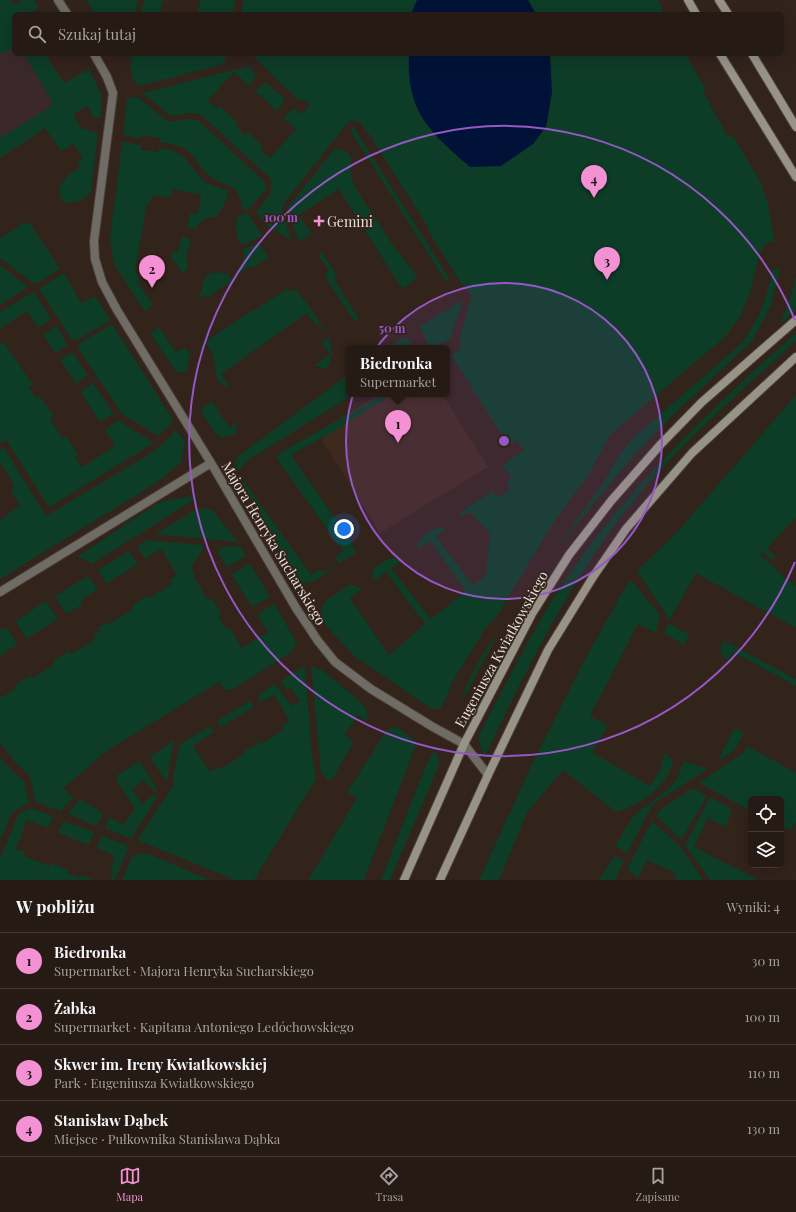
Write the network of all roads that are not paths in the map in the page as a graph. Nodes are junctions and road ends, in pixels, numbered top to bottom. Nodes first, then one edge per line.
1 (58, 0) edge
2 (688, 0) edge
3 (719, 0) edge
4 (66, 12) edge
5 (695, 12) edge
6 (727, 12) edge
7 (95, 56) edge
8 (721, 56) edge
9 (753, 56) edge
10 (796, 127) edge
11 (796, 177) edge
12 (796, 320) edge
13 (796, 357) edge
14 (211, 463) junction
15 (0, 592) edge
16 (464, 744) junction
17 (488, 774) junction
18 (404, 880) edge
19 (440, 880) edge

1 - 4 street
2 - 5 main road
3 - 6 main road
7 - 14 street
8 - 11 main road
9 - 10 main road
12 - 16 main road, Eugeniusza Kwiatkowskiego
13 - 17 main road
14 - 15 street, Majora Henryka Sucharskiego
14 - 16 street, Majora Henryka Sucharskiego
16 - 17 street, Majora Henryka Sucharskiego
16 - 18 main road, Eugeniusza Kwiatkowskiego
17 - 19 main road

